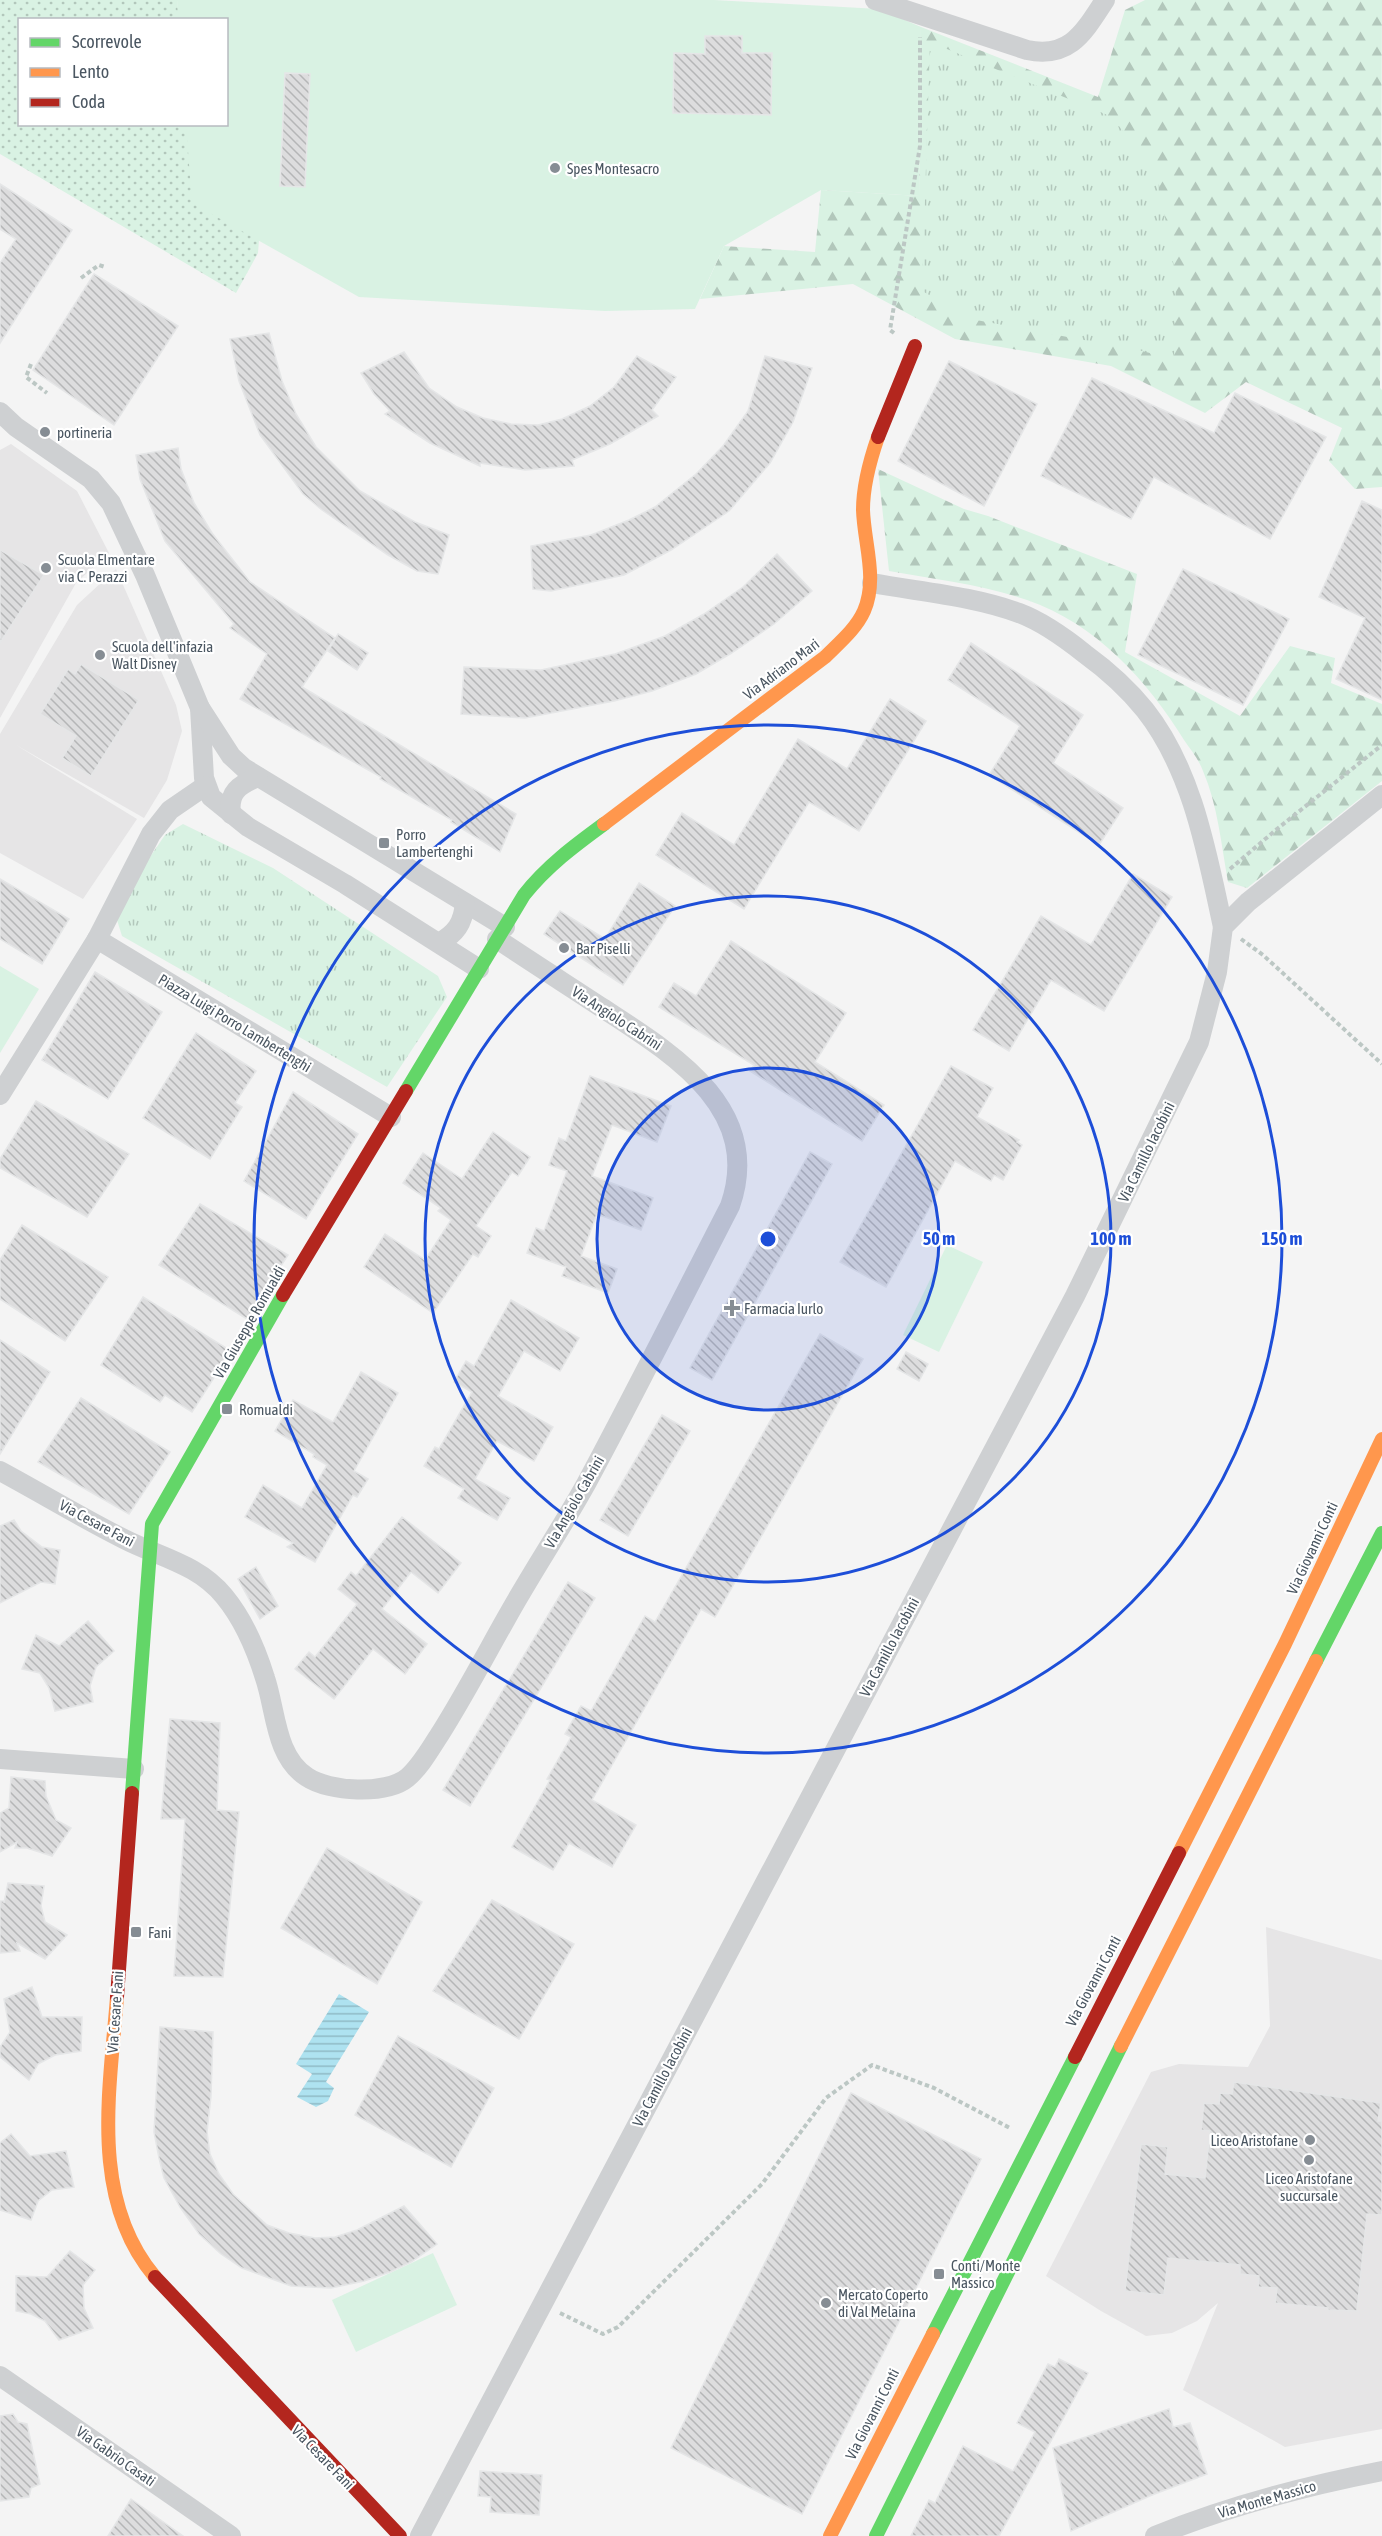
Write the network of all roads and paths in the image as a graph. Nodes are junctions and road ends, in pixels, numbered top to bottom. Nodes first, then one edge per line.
1 (875, 0) edge
2 (1105, 0) edge
3 (920, 15) junction
4 (105, 267) dead end
5 (81, 278) dead end
6 (915, 346) joint
7 (31, 364) dead end
8 (46, 393) dead end
9 (0, 412) edge
10 (8, 432) edge
11 (872, 584) junction
12 (200, 708) junction
13 (1382, 746) edge
14 (258, 777) junction
15 (205, 786) junction
16 (1382, 795) edge
17 (231, 814) junction
18 (1214, 883) junction
19 (465, 903) junction
20 (1223, 927) junction
21 (501, 933) junction
22 (97, 939) junction
23 (439, 943) junction
24 (479, 969) junction
25 (1382, 1064) edge
26 (0, 1095) edge
27 (391, 1117) junction
28 (1382, 1439) edge
29 (0, 1471) edge
30 (1382, 1533) edge
31 (149, 1550) junction
32 (0, 1759) edge
33 (134, 1768) junction
34 (1031, 2140) junction
35 (543, 2306) junction
36 (0, 2376) edge
37 (1382, 2471) edge
38 (231, 2536) edge
39 (400, 2536) edge
40 (420, 2536) edge
41 (830, 2536) edge
42 (876, 2536) edge
43 (1155, 2536) edge

1 - 3 street
2 - 3 street
3 - 6 path
4 - 5 path
6 - 11 street, Via Adriano Mari
7 - 8 path
9 - 10 street
10 - 12 street
11 - 18 street, Via Camillo Iacobini
11 - 21 street, Via Adriano Mari
12 - 14 street
12 - 15 street
13 - 18 path
14 - 17 street
14 - 19 street
15 - 17 street
15 - 22 street
16 - 20 street
17 - 23 street
18 - 20 street, Via Camillo Iacobini
19 - 21 street
19 - 23 street
20 - 25 path
20 - 35 street, Via Camillo Iacobini
21 - 24 street
21 - 31 street, Via Angiolo Cabrini
22 - 26 street
22 - 27 street, Piazza Luigi Porro Lambertenghi
23 - 24 street
24 - 27 street
27 - 31 street, Via Giuseppe Romualdi
28 - 34 street, Via Giovanni Conti
29 - 31 street, Via Cesare Fani
30 - 42 street
31 - 33 street, Via Cesare Fani
32 - 33 street
33 - 39 street, Via Cesare Fani
34 - 35 path
34 - 41 street, Via Giovanni Conti
35 - 40 street, Via Camillo Iacobini
36 - 38 street, Via Gabrio Casati
37 - 43 street, Via Monte Massico

